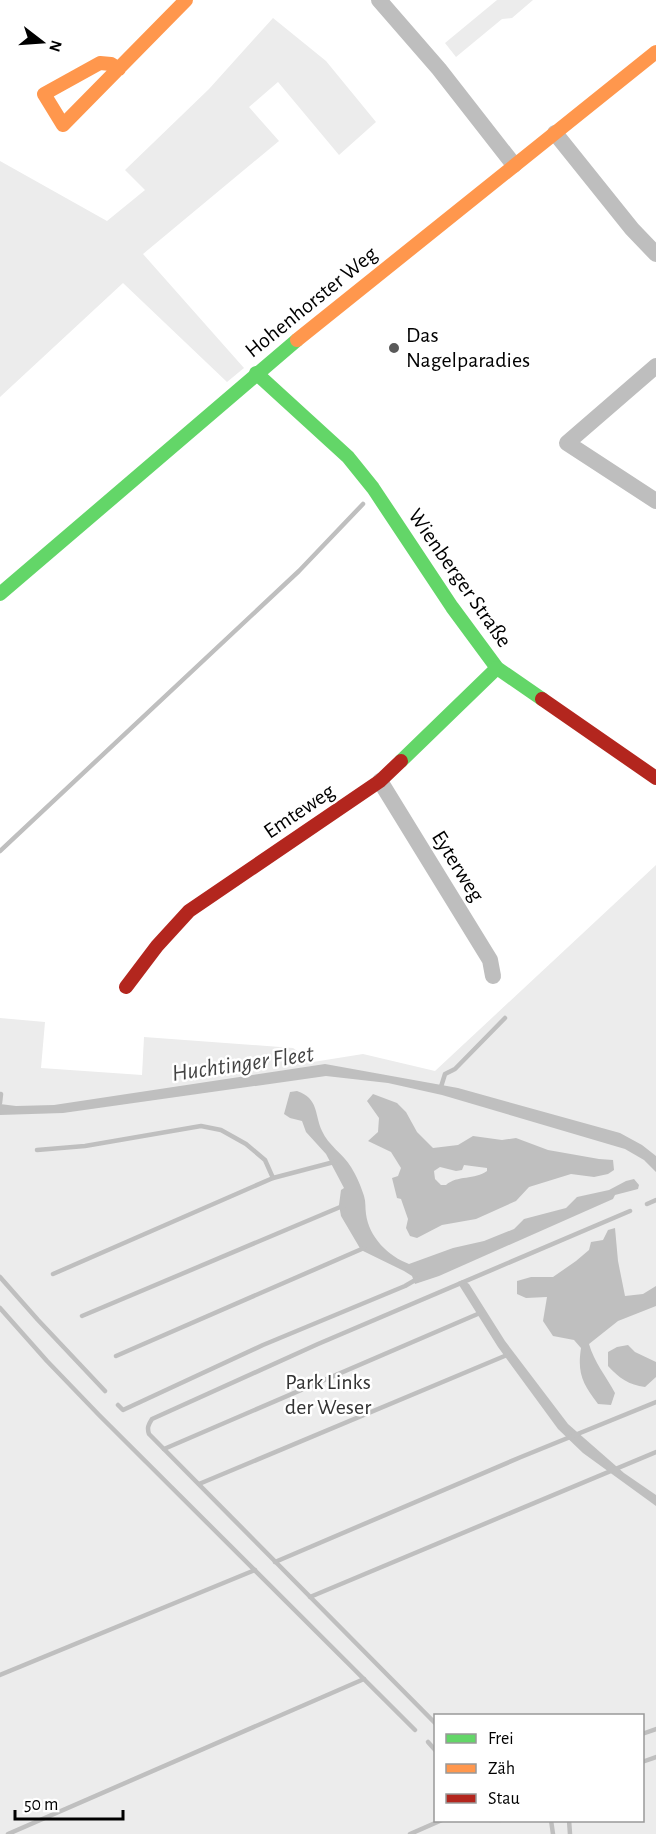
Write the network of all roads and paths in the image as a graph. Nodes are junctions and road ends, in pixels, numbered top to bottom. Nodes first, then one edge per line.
1 (186, 0) edge
2 (379, 0) edge
3 (656, 52) edge
4 (119, 69) junction
5 (555, 133) junction
6 (514, 165) junction
7 (656, 254) edge
8 (656, 366) edge
9 (256, 373) junction
10 (656, 501) edge
11 (0, 594) edge
12 (497, 669) junction
13 (656, 778) edge
14 (380, 782) junction
15 (493, 976) dead end
16 (126, 987) dead end

1 - 4 street
2 - 6 street
3 - 5 street, Hohenhorster Weg
4 - 4 street
5 - 6 street, Hohenhorster Weg
5 - 7 street
6 - 9 street, Hohenhorster Weg
8 - 10 street
9 - 11 street, Hohenhorster Weg
9 - 12 street, Wienberger Straße
12 - 13 street, Wienberger Straße
12 - 14 street, Emteweg
14 - 15 street, Eyterweg
14 - 16 street, Emteweg

